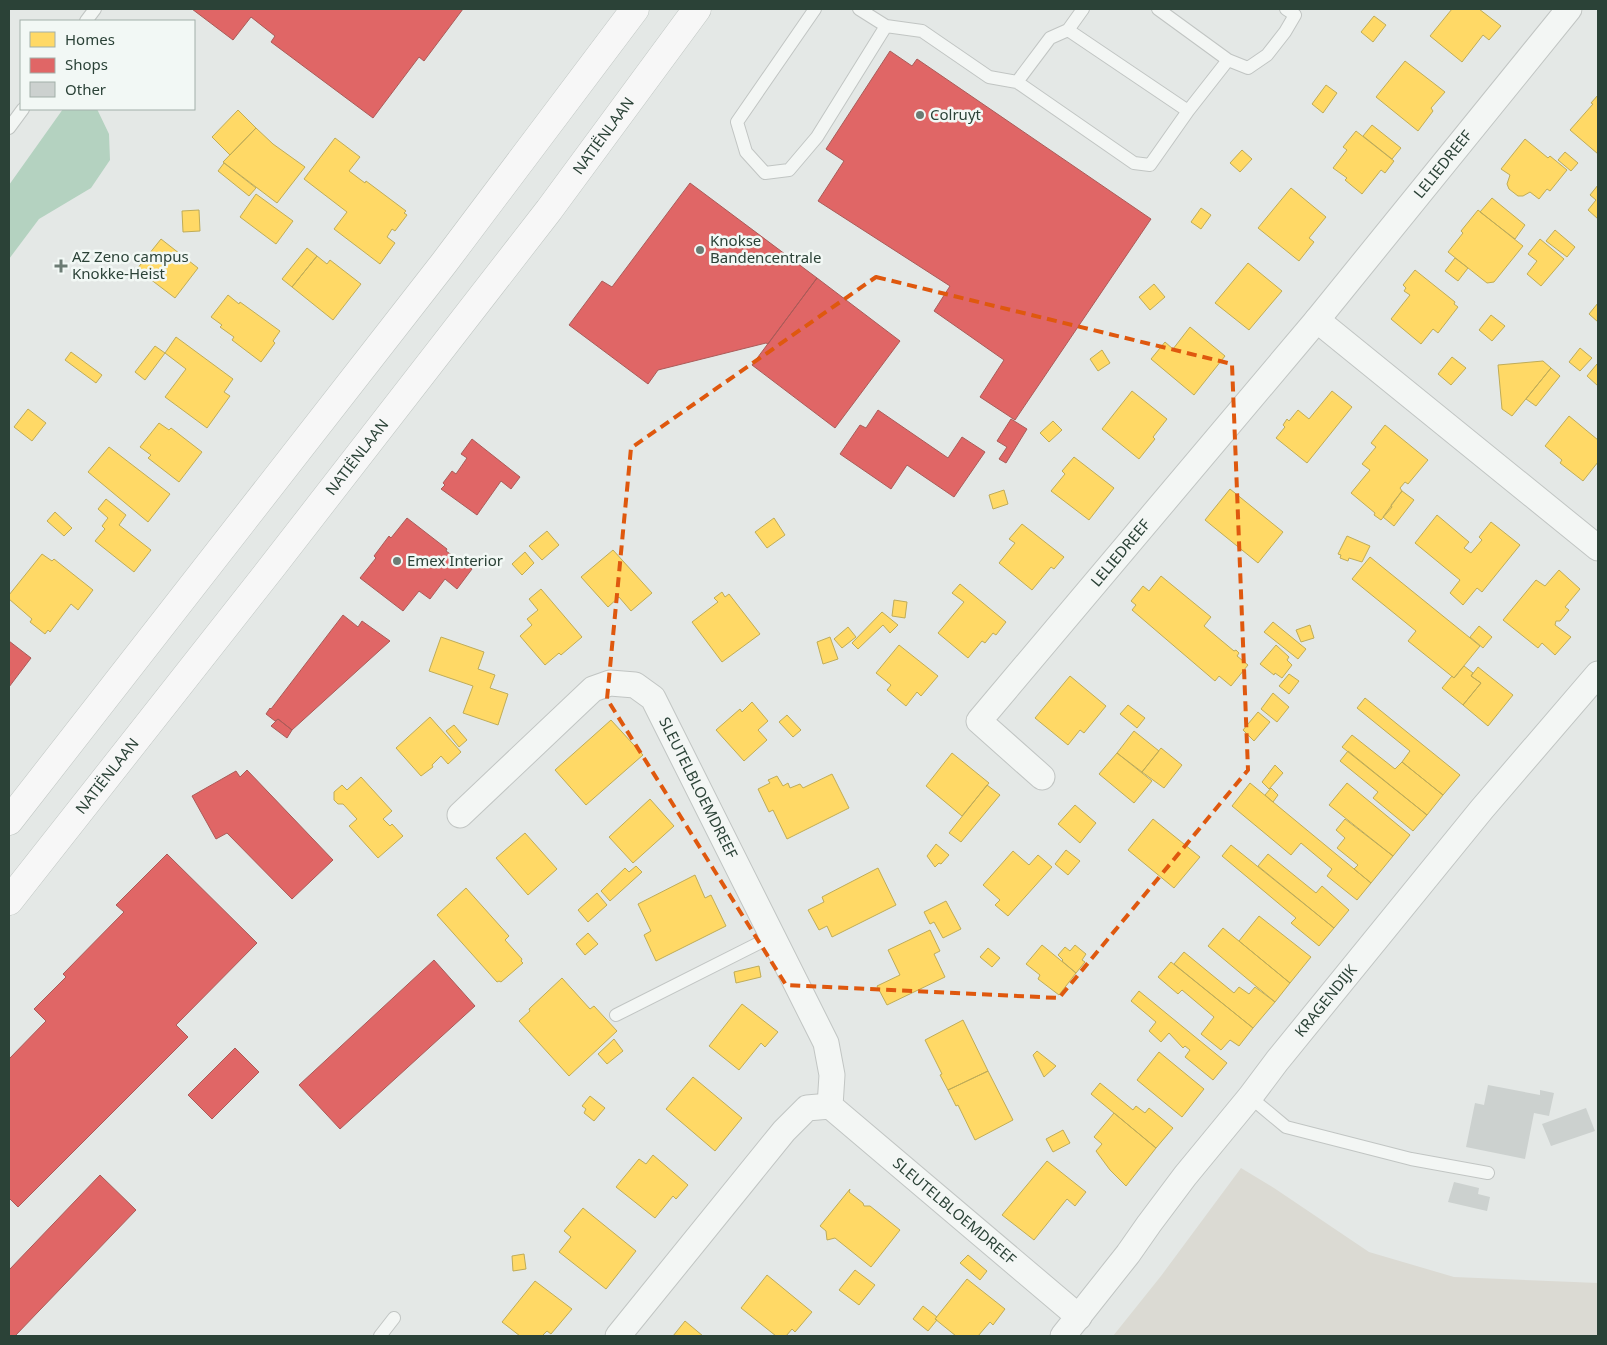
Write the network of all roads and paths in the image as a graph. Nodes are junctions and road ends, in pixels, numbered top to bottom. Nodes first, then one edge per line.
1 (95, 9) edge
2 (635, 9) edge
3 (697, 9) edge
4 (815, 9) edge
5 (859, 9) edge
6 (1083, 9) edge
7 (1158, 9) edge
8 (1569, 9) edge
9 (1294, 11) edge
10 (87, 20) edge
11 (886, 26) junction
12 (1068, 30) junction
13 (1228, 60) junction
14 (1017, 82) junction
15 (22, 110) edge
16 (1188, 111) junction
17 (9, 128) edge
18 (1317, 320) junction
19 (1598, 548) edge
20 (1598, 674) edge
21 (1042, 777) dead end
22 (460, 815) dead end
23 (9, 821) edge
24 (9, 901) edge
25 (773, 936) junction
26 (616, 1015) dead end
27 (1250, 1097) junction
28 (830, 1106) junction
29 (1488, 1173) dead end
30 (1079, 1317) junction
31 (394, 1318) dead end
32 (380, 1336) edge
33 (618, 1336) edge
34 (1063, 1336) edge

1 - 10 lane
2 - 23 main road
3 - 24 main road, NATIËNLAAN
4 - 11 lane
5 - 11 lane
6 - 12 lane
7 - 13 lane
8 - 18 street, LELIEDREEF
9 - 13 lane
11 - 14 lane
12 - 14 lane
12 - 16 lane
13 - 16 lane
14 - 16 lane
15 - 17 lane
18 - 19 street
18 - 21 street, LELIEDREEF
20 - 27 street, KRAGENDIJK
22 - 25 street, SLEUTELBLOEMDREEF
25 - 26 lane
25 - 28 street, SLEUTELBLOEMDREEF
27 - 29 lane
27 - 30 street, KRAGENDIJK
28 - 30 street, SLEUTELBLOEMDREEF
28 - 33 street
30 - 34 street, KRAGENDIJK
31 - 32 lane

